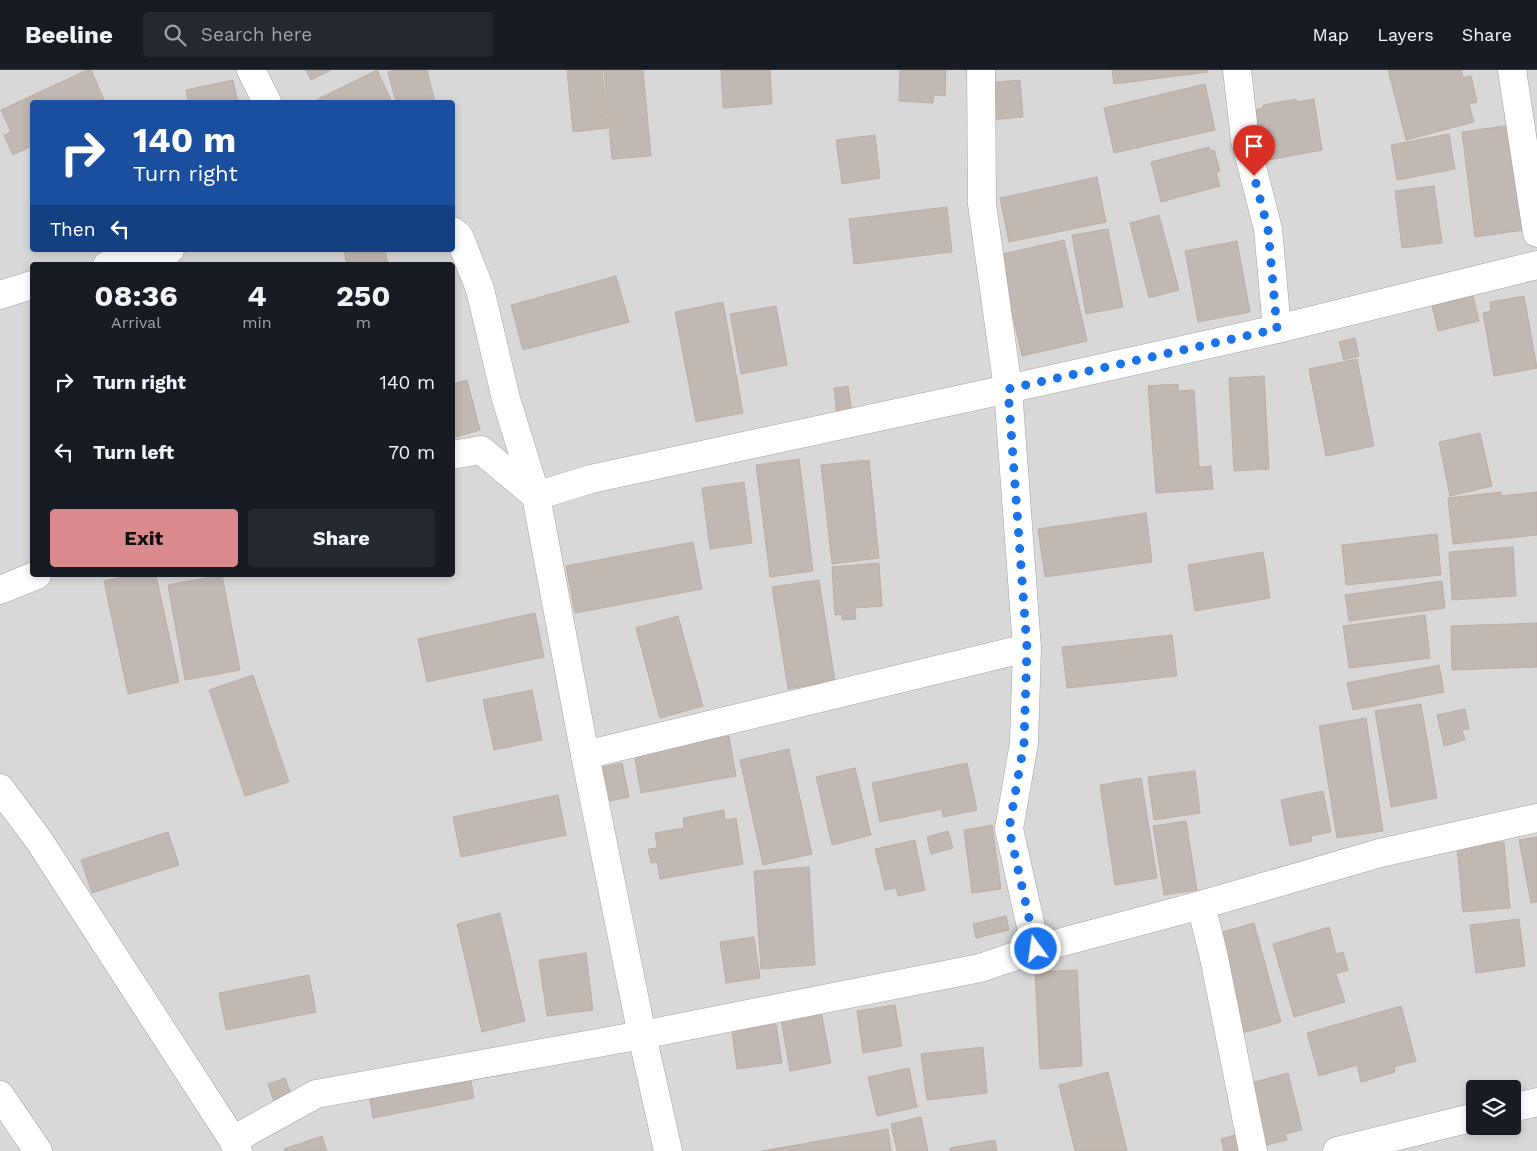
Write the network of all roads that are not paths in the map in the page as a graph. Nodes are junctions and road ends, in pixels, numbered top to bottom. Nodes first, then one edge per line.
1 (251, 70) edge
2 (981, 70) edge
3 (1238, 70) edge
4 (1512, 70) edge
5 (266, 100) edge
6 (455, 233) edge
7 (1537, 233) edge
8 (162, 252) edge
9 (120, 262) edge
10 (1537, 265) edge
11 (30, 287) edge
12 (0, 295) edge
13 (1277, 329) junction
14 (1008, 389) junction
15 (455, 454) edge
16 (536, 496) junction
17 (32, 577) edge
18 (0, 590) edge
19 (1027, 648) junction
20 (585, 756) junction
21 (0, 788) edge
22 (1537, 818) edge
23 (1201, 905) junction
24 (1036, 949) junction
25 (642, 1035) junction
26 (0, 1095) edge
27 (1537, 1102) edge
28 (1521, 1106) edge
29 (1466, 1119) edge
30 (235, 1146) edge
31 (38, 1151) edge
32 (668, 1151) edge
33 (1253, 1151) edge
34 (1337, 1151) edge

1 - 5 street
2 - 14 street
3 - 13 street
4 - 7 street
6 - 16 street
8 - 9 street
10 - 13 street
11 - 12 street
13 - 14 street
14 - 16 street
14 - 19 street
15 - 16 street
16 - 20 street
17 - 18 street
19 - 20 street
19 - 24 street
20 - 25 street
21 - 30 street
22 - 23 street
23 - 24 street
23 - 33 street
24 - 25 street
25 - 30 street
25 - 32 street
26 - 31 street
27 - 28 street
29 - 34 street

